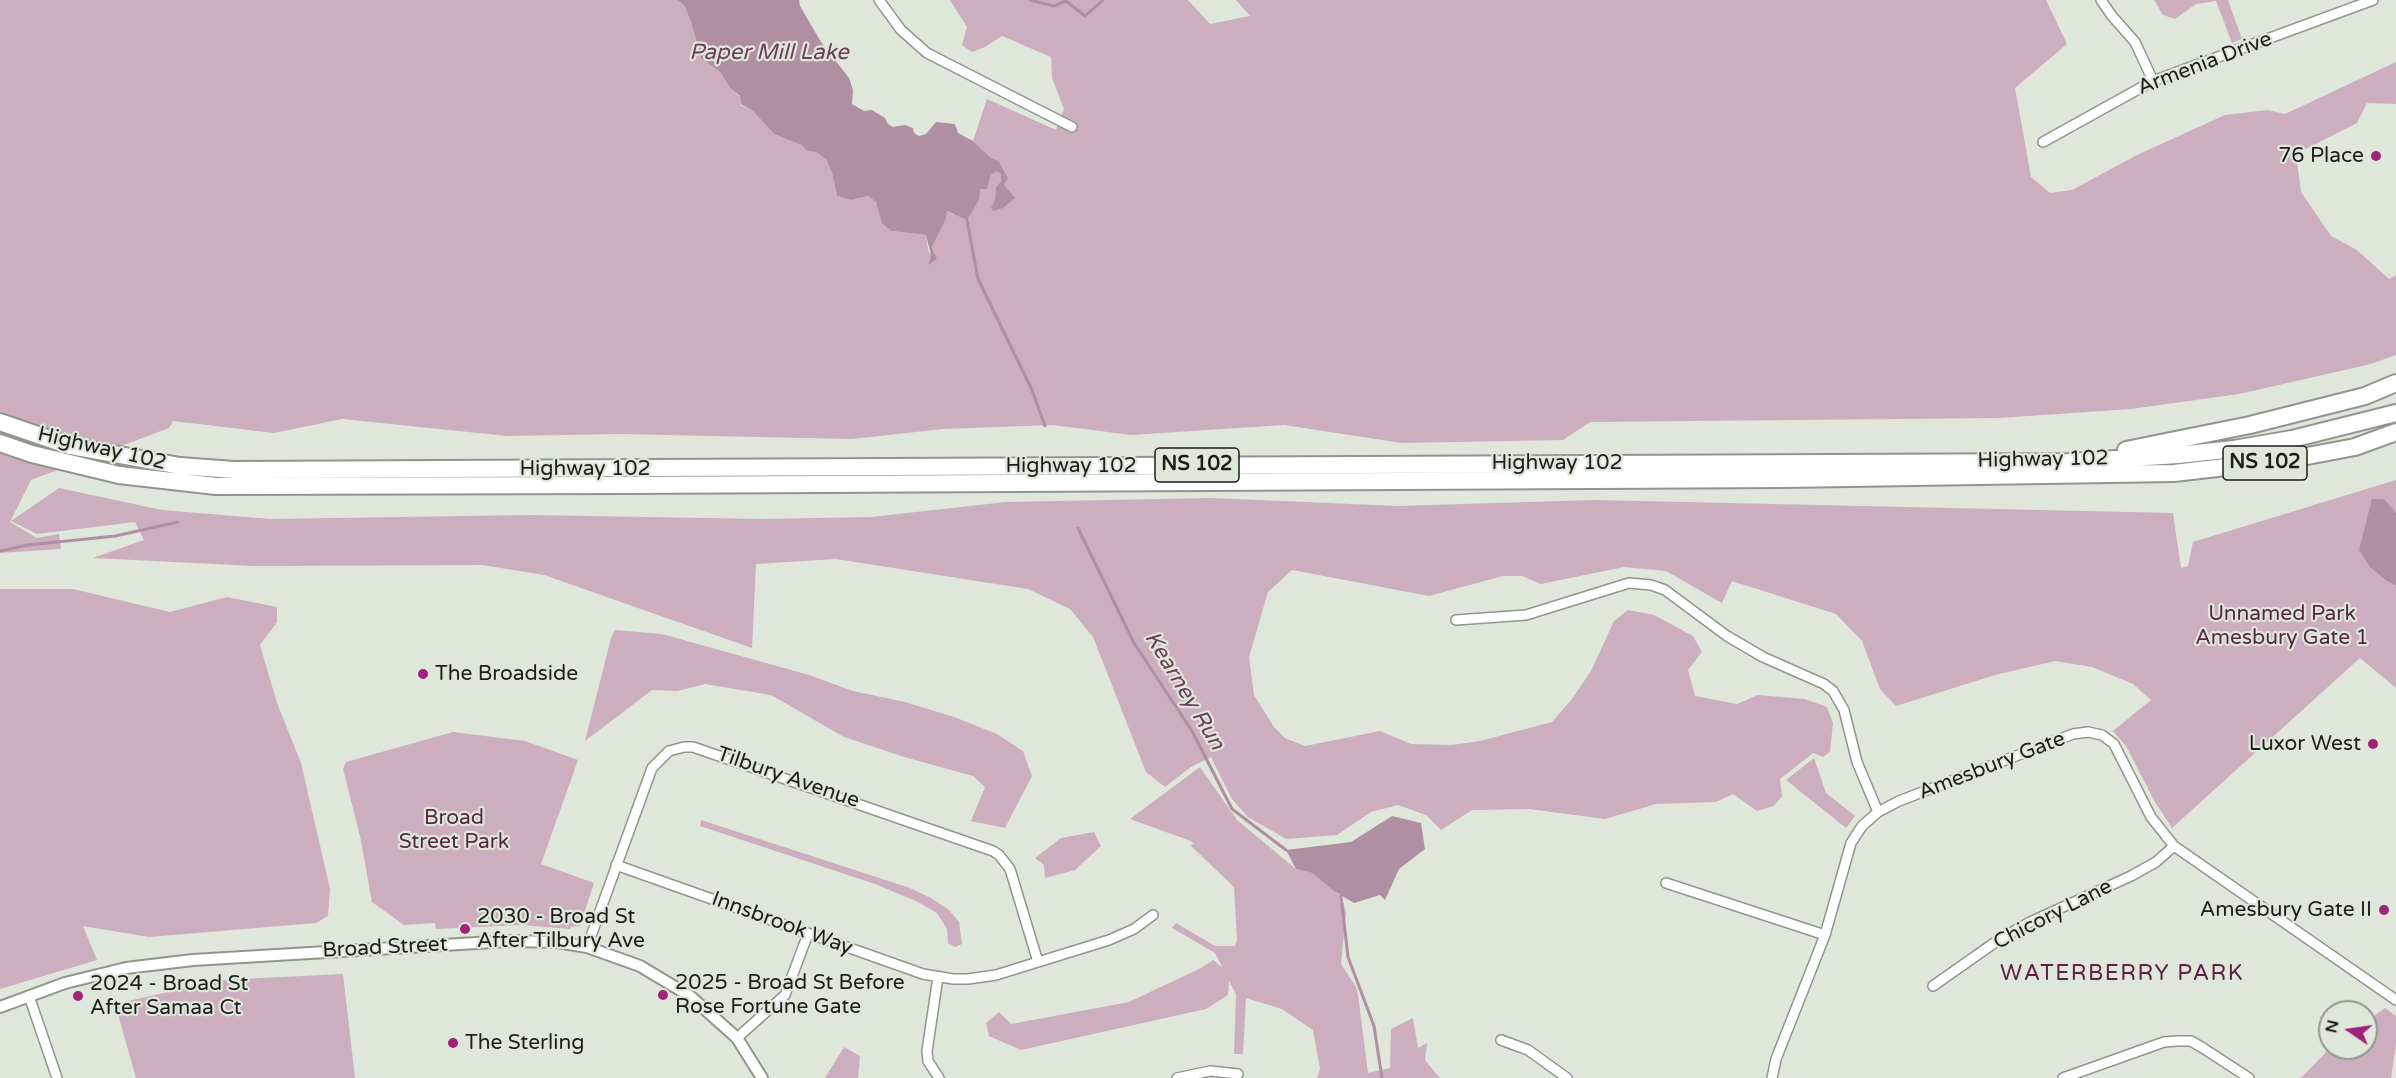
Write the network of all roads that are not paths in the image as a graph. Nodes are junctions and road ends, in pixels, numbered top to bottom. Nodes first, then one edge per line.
1 (879, 0) edge
2 (2101, 0) edge
3 (2373, 0) edge
4 (2153, 81) junction
5 (1072, 127) dead end
6 (2043, 142) dead end
7 (2396, 383) edge
8 (2396, 413) edge
9 (0, 422) edge
10 (2396, 432) edge
11 (2396, 438) edge
12 (0, 442) edge
13 (2355, 447) junction
14 (2068, 462) junction
15 (1456, 620) dead end
16 (1878, 812) junction
17 (2174, 846) junction
18 (616, 865) junction
19 (1666, 883) dead end
20 (1153, 915) dead end
21 (808, 934) junction
22 (1825, 935) junction
23 (587, 947) junction
24 (1038, 962) junction
25 (938, 977) junction
26 (1933, 986) dead end
27 (29, 996) junction
28 (2396, 1000) edge
29 (0, 1006) edge
30 (737, 1038) junction
31 (1500, 1040) dead end
32 (1238, 1074) dead end
33 (57, 1078) edge
34 (762, 1078) edge
35 (939, 1078) edge
36 (1177, 1078) edge
37 (1567, 1078) edge
38 (1772, 1078) edge
39 (2062, 1078) edge
40 (2249, 1078) edge

1 - 5 street
2 - 4 street
3 - 4 street, Armenia Drive
4 - 6 street, Armenia Drive
7 - 14 highway
8 - 14 highway, Highway 102 / NS 102
9 - 14 highway, Highway 102 / NS 102
10 - 13 highway, Highway 102 / NS 102
11 - 13 highway
12 - 13 highway, Highway 102 / NS 102
15 - 16 street
16 - 17 street, Amesbury Gate
16 - 22 street, Amesbury Gate
17 - 26 street, Chicory Lane
17 - 28 street, Amesbury Gate
18 - 21 street, Innsbrook Way
18 - 23 street, Tilbury Avenue
18 - 24 street, Tilbury Avenue
19 - 22 street
20 - 24 street, Innsbrook Way
21 - 25 street, Innsbrook Way
21 - 30 street
22 - 38 street, Amesbury Gate
23 - 27 street, Broad Street
23 - 30 street, Broad Street
24 - 25 street, Innsbrook Way
25 - 35 street
27 - 29 street, Broad Street
27 - 33 street
30 - 34 street, Broad Street
31 - 37 street
32 - 36 street
39 - 40 street

